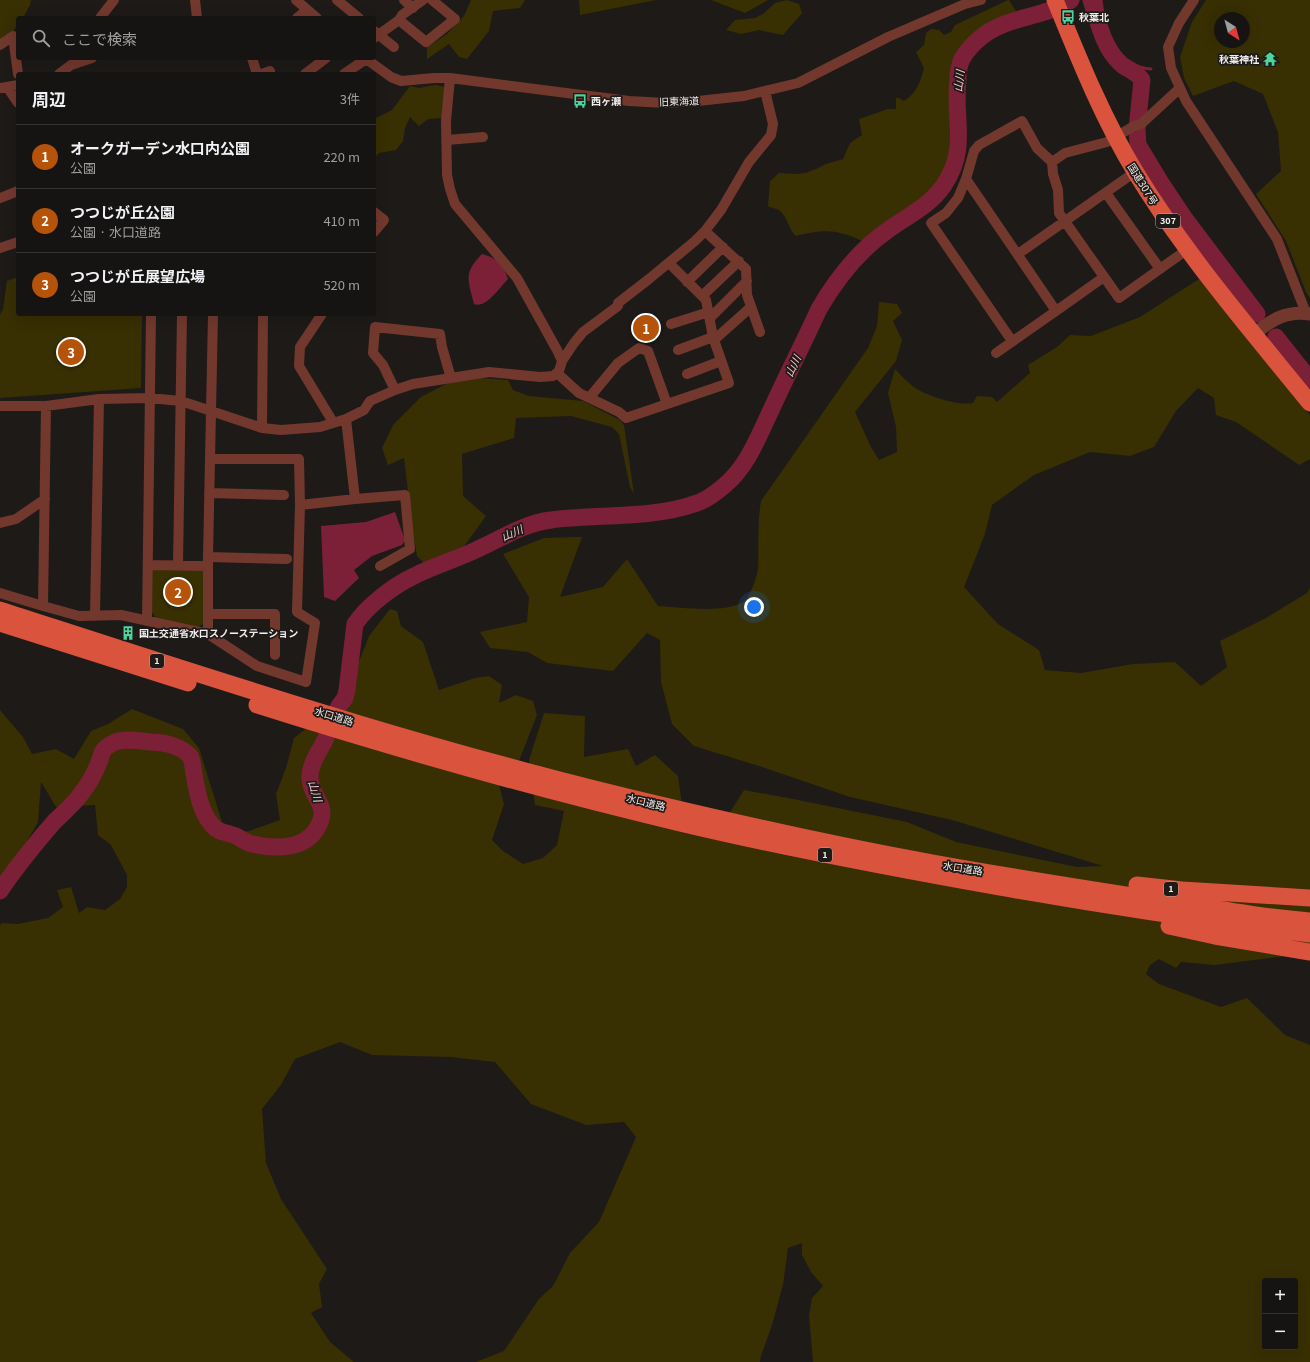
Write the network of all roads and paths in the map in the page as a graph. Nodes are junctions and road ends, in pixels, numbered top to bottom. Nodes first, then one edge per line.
1 (114, 0) edge
2 (194, 0) edge
3 (296, 0) edge
4 (337, 0) edge
5 (404, 0) edge
6 (423, 0) edge
7 (432, 0) edge
8 (981, 0) edge
9 (1055, 0) edge
10 (1194, 0) edge
11 (413, 8) junction
12 (307, 10) junction
13 (102, 16) edge
14 (197, 16) edge
15 (300, 16) edge
16 (314, 16) edge
17 (357, 16) edge
18 (399, 20) junction
19 (376, 35) edge
20 (0, 45) edge
21 (394, 47) dead end
22 (16, 59) edge
23 (16, 60) edge
24 (253, 60) edge
25 (323, 60) edge
26 (363, 60) edge
27 (368, 60) edge
28 (74, 61) edge
29 (18, 72) edge
30 (61, 72) edge
31 (257, 72) edge
32 (308, 72) edge
33 (347, 72) edge
34 (450, 78) junction
35 (16, 85) edge
36 (4, 88) edge
37 (1179, 88) junction
38 (765, 91) junction
39 (16, 101) edge
40 (483, 136) dead end
41 (1116, 137) junction
42 (447, 140) junction
43 (1052, 162) junction
44 (1135, 172) junction
45 (966, 179) junction
46 (16, 192) edge
47 (1106, 192) junction
48 (0, 198) edge
49 (376, 214) edge
50 (1064, 222) junction
51 (376, 230) edge
52 (705, 231) junction
53 (16, 243) edge
54 (723, 247) junction
55 (0, 248) edge
56 (1188, 249) junction
57 (1018, 254) junction
58 (739, 261) junction
59 (669, 263) junction
60 (1160, 269) junction
61 (1104, 277) junction
62 (688, 282) junction
63 (747, 282) junction
64 (702, 296) junction
65 (751, 307) junction
66 (1056, 311) junction
67 (1308, 314) edge
68 (709, 315) junction
69 (151, 316) edge
70 (182, 316) edge
71 (212, 316) edge
72 (263, 316) edge
73 (321, 316) edge
74 (671, 324) dead end
75 (760, 332) dead end
76 (1254, 334) junction
77 (714, 339) junction
78 (1012, 341) junction
79 (678, 350) dead end
80 (996, 353) dead end
81 (562, 361) junction
82 (721, 361) junction
83 (557, 373) junction
84 (687, 374) dead end
85 (451, 378) junction
86 (395, 390) junction
87 (149, 398) junction
88 (589, 398) junction
89 (98, 399) junction
90 (181, 401) junction
91 (1310, 403) edge
92 (668, 404) junction
93 (0, 406) edge
94 (46, 406) junction
95 (211, 410) junction
96 (346, 419) junction
97 (334, 422) junction
98 (262, 428) junction
99 (210, 459) junction
100 (209, 493) junction
101 (284, 495) dead end
102 (45, 499) junction
103 (355, 499) junction
104 (300, 505) junction
105 (0, 523) edge
106 (287, 558) dead end
107 (208, 562) junction
108 (148, 565) junction
109 (178, 565) junction
110 (380, 566) dead end
111 (0, 593) edge
112 (43, 606) junction
113 (0, 610) edge
114 (208, 614) junction
115 (95, 616) junction
116 (147, 621) junction
117 (0, 623) edge
118 (208, 634) junction
119 (0, 636) edge
120 (40, 636) junction
121 (275, 656) dead end
122 (312, 716) junction
123 (351, 728) junction
124 (1032, 880) junction
125 (1066, 898) junction
126 (1310, 898) edge
127 (1310, 921) edge
128 (1310, 934) edge
129 (1310, 952) edge

1 - 13 street
2 - 14 street
3 - 12 street
4 - 17 street
5 - 11 street
6 - 11 street
7 - 18 street
8 - 38 street, 旧東海道
9 - 41 highway, 国道307号 / 307
10 - 37 street
11 - 18 street
12 - 15 street
12 - 16 street
18 - 19 street
19 - 21 street
20 - 22 street
23 - 29 street
24 - 31 street
25 - 32 street
26 - 33 street
27 - 34 street, 旧東海道
28 - 30 street
34 - 38 street, 旧東海道
34 - 42 street
35 - 36 street
36 - 39 street
37 - 41 street
37 - 67 street
38 - 52 street
40 - 42 street
41 - 43 street
41 - 44 highway, 国道307号 / 307
42 - 81 street
43 - 45 street
43 - 50 street
44 - 47 street
44 - 56 highway, 国道307号 / 307
45 - 57 street
45 - 78 street
46 - 48 street
47 - 50 street
47 - 60 street
49 - 51 street
50 - 57 street
50 - 61 street
52 - 54 street
52 - 59 street
53 - 55 street
54 - 58 street
54 - 62 street
56 - 60 street
56 - 76 highway, 国道307号 / 307
57 - 66 street
58 - 63 street
58 - 64 street
59 - 62 street
59 - 81 street
60 - 61 street
61 - 66 street
62 - 64 street
63 - 65 street
63 - 68 street
64 - 68 street
65 - 75 street
65 - 77 street
66 - 78 street
67 - 76 street
68 - 74 street
68 - 77 street
69 - 87 street
70 - 90 street
71 - 95 street
72 - 98 street
73 - 97 street
76 - 91 highway, 国道307号 / 307
77 - 79 street
77 - 82 street
78 - 80 street
81 - 83 street
82 - 84 street
82 - 92 street
83 - 85 street
83 - 88 street
85 - 86 street
85 - 86 street
86 - 96 street
87 - 89 street
87 - 90 street
87 - 108 street
88 - 92 street
88 - 92 street
89 - 94 street
89 - 115 street
90 - 95 street
90 - 109 street
93 - 94 street
94 - 102 street
95 - 98 street
95 - 99 street
96 - 97 street
96 - 103 street
97 - 98 street
99 - 100 street
99 - 104 street
100 - 101 street
100 - 107 street
102 - 105 street
102 - 112 street
103 - 104 street
103 - 110 street
104 - 118 street
106 - 107 street
107 - 109 street
107 - 114 street
108 - 109 street
108 - 116 street
111 - 112 street
112 - 115 street
113 - 122 highway, 水口道路 / 1
114 - 118 street
114 - 121 street
115 - 116 street
116 - 118 street
117 - 120 highway, 水口道路 / 1
119 - 120 highway
120 - 122 highway, 水口道路 / 1
122 - 123 highway, 水口道路 / 1
123 - 124 highway, 水口道路 / 1
123 - 125 highway, 水口道路 / 1
124 - 126 highway, 1
124 - 127 highway, 水口道路 / 1
125 - 128 highway, 水口道路 / 1
125 - 129 highway, 1

